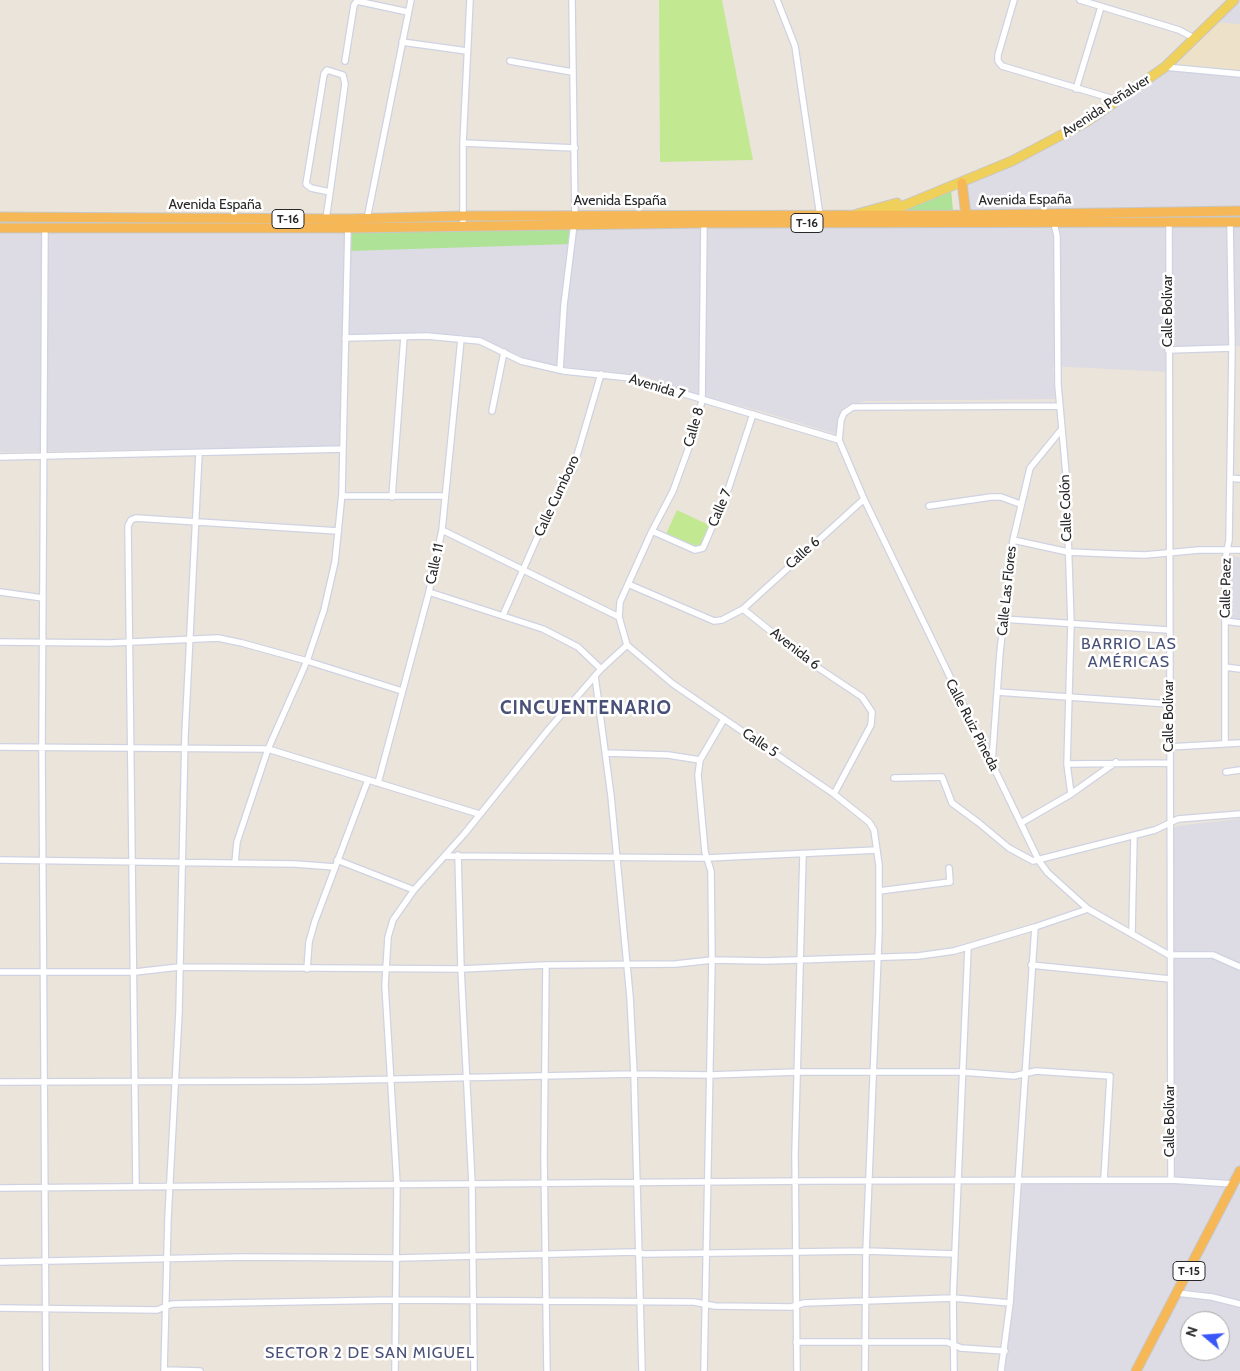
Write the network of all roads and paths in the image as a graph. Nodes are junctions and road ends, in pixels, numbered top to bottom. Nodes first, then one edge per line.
1 (411, 0) edge
2 (470, 0) edge
3 (572, 0) edge
4 (777, 0) edge
5 (1014, 0) edge
6 (1080, 0) edge
7 (1234, 0) edge
8 (1101, 7) junction
9 (408, 12) junction
10 (1194, 38) junction
11 (402, 42) junction
12 (467, 51) junction
13 (345, 61) dead end
14 (510, 61) dead end
15 (1165, 67) junction
16 (572, 72) junction
17 (1240, 74) edge
18 (1076, 89) junction
19 (1117, 100) junction
20 (463, 143) junction
21 (575, 148) junction
22 (962, 183) junction
23 (330, 192) junction
24 (931, 194) junction
25 (1239, 211) edge
26 (966, 215) junction
27 (820, 216) junction
28 (850, 216) junction
29 (880, 216) junction
30 (0, 218) edge
31 (326, 219) junction
32 (367, 219) junction
33 (574, 220) junction
34 (463, 221) junction
35 (1169, 222) junction
36 (1230, 222) junction
37 (1240, 222) edge
38 (704, 223) junction
39 (867, 223) junction
40 (1054, 223) junction
41 (348, 224) junction
42 (45, 227) junction
43 (0, 228) edge
44 (404, 337) junction
45 (345, 338) junction
46 (462, 339) junction
47 (1232, 348) junction
48 (1168, 350) junction
49 (504, 352) junction
50 (560, 370) junction
51 (601, 374) junction
52 (702, 400) junction
53 (1060, 406) junction
54 (492, 410) dead end
55 (754, 414) junction
56 (1061, 430) junction
57 (839, 440) junction
58 (343, 449) junction
59 (199, 453) junction
60 (42, 456) junction
61 (0, 457) edge
62 (1230, 478) junction
63 (1240, 479) edge
64 (342, 496) junction
65 (444, 496) junction
66 (392, 497) junction
67 (864, 499) junction
68 (1020, 504) junction
69 (929, 506) dead end
70 (197, 523) junction
71 (442, 530) junction
72 (338, 531) junction
73 (652, 531) junction
74 (1012, 540) junction
75 (1227, 549) junction
76 (1240, 550) edge
77 (1068, 552) junction
78 (1169, 552) junction
79 (522, 571) junction
80 (628, 584) junction
81 (0, 592) edge
82 (429, 592) junction
83 (43, 598) junction
84 (743, 608) junction
85 (503, 615) junction
86 (618, 616) junction
87 (1003, 619) junction
88 (1225, 621) junction
89 (1240, 623) edge
90 (1071, 624) junction
91 (1168, 630) junction
92 (190, 640) junction
93 (0, 642) edge
94 (44, 642) junction
95 (131, 642) junction
96 (627, 645) junction
97 (307, 661) junction
98 (1225, 668) junction
99 (601, 669) junction
100 (1240, 669) edge
101 (595, 676) junction
102 (402, 691) junction
103 (997, 692) junction
104 (1069, 696) junction
105 (1169, 704) junction
106 (724, 719) junction
107 (1240, 743) edge
108 (1225, 744) junction
109 (0, 747) edge
110 (42, 747) junction
111 (1169, 747) junction
112 (131, 748) junction
113 (185, 748) junction
114 (268, 749) junction
115 (606, 753) junction
116 (700, 760) junction
117 (1116, 762) junction
118 (1169, 763) junction
119 (992, 764) junction
120 (1067, 764) junction
121 (1240, 770) edge
122 (1226, 772) dead end
123 (894, 778) dead end
124 (368, 780) junction
125 (378, 783) junction
126 (834, 794) junction
127 (1071, 794) junction
128 (478, 814) junction
129 (1240, 814) edge
130 (1021, 823) junction
131 (1168, 823) junction
132 (1134, 837) junction
133 (877, 850) junction
134 (458, 855) junction
135 (445, 856) junction
136 (803, 856) junction
137 (707, 858) junction
138 (617, 859) junction
139 (0, 860) edge
140 (43, 860) junction
141 (337, 860) junction
142 (1039, 861) junction
143 (133, 862) junction
144 (182, 862) junction
145 (235, 863) junction
146 (335, 867) junction
147 (949, 868) dead end
148 (414, 890) junction
149 (879, 891) junction
150 (1088, 909) junction
151 (1035, 927) junction
152 (1132, 934) junction
153 (968, 947) junction
154 (1169, 955) junction
155 (878, 959) junction
156 (712, 960) junction
157 (801, 960) junction
158 (626, 963) junction
159 (546, 965) junction
160 (1032, 965) junction
161 (1240, 967) edge
162 (180, 968) junction
163 (307, 969) junction
164 (461, 969) junction
165 (385, 970) junction
166 (0, 972) edge
167 (43, 972) junction
168 (134, 972) junction
169 (1170, 980) junction
170 (798, 1072) junction
171 (962, 1072) junction
172 (874, 1073) junction
173 (634, 1074) junction
174 (1024, 1074) junction
175 (710, 1075) junction
176 (545, 1076) junction
177 (467, 1078) junction
178 (391, 1079) junction
179 (0, 1082) edge
180 (44, 1082) junction
181 (135, 1082) junction
182 (175, 1082) junction
183 (1240, 1171) edge
184 (1104, 1180) junction
185 (1171, 1180) junction
186 (795, 1181) junction
187 (869, 1181) junction
188 (958, 1181) junction
189 (1017, 1181) junction
190 (708, 1182) junction
191 (637, 1183) junction
192 (397, 1184) junction
193 (472, 1184) junction
194 (545, 1184) junction
195 (1234, 1184) junction
196 (170, 1186) junction
197 (136, 1187) junction
198 (0, 1188) edge
199 (45, 1188) junction
200 (796, 1252) junction
201 (866, 1252) junction
202 (639, 1253) junction
203 (706, 1254) junction
204 (955, 1254) junction
205 (547, 1255) junction
206 (473, 1256) junction
207 (398, 1258) junction
208 (167, 1259) junction
209 (0, 1262) edge
210 (45, 1262) junction
211 (1177, 1293) junction
212 (953, 1298) junction
213 (396, 1300) junction
214 (474, 1300) junction
215 (548, 1302) junction
216 (640, 1302) junction
217 (866, 1302) junction
218 (1010, 1303) junction
219 (705, 1304) junction
220 (1240, 1304) edge
221 (796, 1306) junction
222 (166, 1307) junction
223 (0, 1308) edge
224 (45, 1309) junction
225 (796, 1342) junction
226 (865, 1344) junction
227 (954, 1344) junction
228 (1005, 1351) junction
229 (164, 1370) edge
230 (46, 1371) edge
231 (200, 1371) edge
232 (395, 1371) edge
233 (474, 1371) edge
234 (547, 1371) edge
235 (642, 1371) edge
236 (704, 1371) edge
237 (797, 1371) edge
238 (865, 1371) edge
239 (954, 1371) edge
240 (1001, 1371) edge
241 (1136, 1371) edge

1 - 9 street
2 - 12 street
3 - 16 street
4 - 27 street
5 - 18 street
6 - 8 street
7 - 10 main road, Avenida Peñalver
8 - 10 street
8 - 18 street
9 - 11 street
9 - 13 street
10 - 15 main road, Avenida Peñalver
11 - 12 street
11 - 32 street
12 - 20 street
14 - 16 street
15 - 17 street
15 - 19 main road, Avenida Peñalver
16 - 21 street
18 - 19 street
19 - 22 main road, Avenida Peñalver
20 - 21 street
20 - 34 street
21 - 33 street
22 - 24 main road, Avenida Peñalver
22 - 26 highway
23 - 23 street
23 - 31 street
24 - 28 main road, T-16
24 - 29 main road
25 - 26 highway, Avenida España / T-16
26 - 29 highway, Avenida España / T-16
27 - 28 highway, Avenida España / T-16
27 - 33 highway, Avenida España / T-16
28 - 29 highway, Avenida España / T-16
29 - 39 main road
30 - 31 highway, Avenida España / T-16
31 - 41 highway, Avenida España / T-16
32 - 34 highway, Avenida España / T-16
32 - 41 highway, Avenida España / T-16
33 - 34 highway, Avenida España / T-16
33 - 38 highway, Avenida España / T-16
33 - 50 street
34 - 41 highway, Avenida España / T-16
35 - 36 highway, Avenida España / T-16
35 - 40 highway, Avenida España / T-16
35 - 48 street, Calle Bolívar
36 - 37 highway, Avenida España / T-16
36 - 47 street, Calle Paez
38 - 39 highway, Avenida España / T-16
38 - 52 street, Calle 8
39 - 40 highway, Avenida España / T-16
40 - 53 street, Calle Colón
41 - 42 highway, Avenida España / T-16
41 - 45 street
42 - 43 highway, Avenida España / T-16
42 - 60 street
44 - 45 street, Avenida 7
44 - 46 street, Avenida 7
44 - 66 street
45 - 58 street
46 - 49 street, Avenida 7
46 - 65 street, Calle 11
47 - 48 street
47 - 62 street, Calle Paez
48 - 78 street, Calle Bolívar
49 - 50 street, Avenida 7
49 - 54 street
50 - 51 street, Avenida 7
51 - 52 street, Avenida 7
51 - 79 street, Calle Cumboro
52 - 55 street, Avenida 7
52 - 73 street, Calle 8
53 - 56 street, Calle Colón
53 - 57 street
55 - 57 street, Avenida 7
55 - 73 street, Calle 7
56 - 68 street, Calle Las Flores
56 - 77 street, Calle Colón
57 - 67 street, Calle Ruiz Pineda
58 - 59 street
58 - 64 street
59 - 60 street
59 - 70 street
60 - 61 street
60 - 83 street
62 - 63 street
62 - 75 street, Calle Paez
64 - 66 street
64 - 72 street
65 - 66 street
65 - 71 street, Calle 11
67 - 84 street, Calle 6
67 - 119 street, Calle Ruiz Pineda
68 - 69 street
68 - 74 street, Calle Las Flores
70 - 72 street
70 - 92 street
70 - 95 street
71 - 79 street
71 - 82 street, Calle 11
72 - 97 street
73 - 80 street, Calle 8
74 - 77 street
74 - 87 street, Calle Las Flores
75 - 76 street
75 - 78 street
75 - 88 street, Calle Paez
77 - 78 street
77 - 90 street, Calle Colón
78 - 91 street, Calle Bolívar
79 - 85 street, Calle Cumboro
79 - 86 street
80 - 84 street
80 - 86 street, Calle 8
81 - 83 street
82 - 85 street
82 - 102 street, Calle 11
83 - 94 street
84 - 126 street, Avenida 6
85 - 99 street
86 - 96 street
87 - 90 street
87 - 103 street, Calle Las Flores
88 - 89 street
88 - 98 street, Calle Paez
90 - 91 street
90 - 104 street, Calle Colón
91 - 105 street, Calle Bolívar
92 - 95 street
92 - 97 street
92 - 113 street
93 - 94 street
94 - 95 street
94 - 110 street
95 - 112 street
96 - 99 street
96 - 106 street, Calle 5
97 - 102 street
97 - 114 street
98 - 100 street
98 - 108 street, Calle Paez
99 - 101 street
101 - 115 street
101 - 128 street
102 - 125 street, Calle 11
103 - 104 street
103 - 119 street, Calle Las Flores
104 - 105 street
104 - 120 street, Calle Colón
105 - 111 street, Calle Bolívar
106 - 116 street
106 - 126 street, Calle 5
107 - 108 street
108 - 111 street
109 - 110 street
110 - 112 street
110 - 140 street
111 - 118 street, Calle Bolívar
112 - 113 street
112 - 143 street
113 - 114 street
113 - 144 street
114 - 124 street
114 - 145 street
115 - 116 street
115 - 138 street
116 - 137 street
117 - 118 street
117 - 120 street
117 - 127 street
118 - 131 street, Calle Bolívar
119 - 130 street, Calle Ruiz Pineda
120 - 127 street, Calle Colón
121 - 122 street
123 - 142 street
124 - 125 street
124 - 141 street
125 - 128 street
126 - 133 street, Calle 5
127 - 130 street
128 - 135 street
129 - 131 street
130 - 142 street, Calle Ruiz Pineda
131 - 132 street
131 - 154 street, Calle Bolívar
132 - 142 street
132 - 152 street
133 - 136 street
133 - 149 street, Calle 5
134 - 135 street
134 - 138 street
134 - 164 street
135 - 148 street
136 - 137 street
136 - 157 street
137 - 138 street
137 - 156 street
138 - 158 street
139 - 140 street
140 - 143 street
140 - 167 street
141 - 146 street
141 - 148 street
142 - 150 street, Calle Ruiz Pineda
143 - 144 street
143 - 168 street
144 - 145 street
144 - 162 street
145 - 146 street
146 - 163 street
147 - 149 street
148 - 165 street
149 - 155 street, Calle 5
150 - 151 street
150 - 152 street, Calle Ruiz Pineda
151 - 153 street
151 - 160 street
152 - 154 street, Calle Ruiz Pineda
153 - 155 street
153 - 171 street
154 - 161 street
154 - 169 street, Calle Bolívar
155 - 157 street
155 - 172 street, Calle 5
156 - 157 street
156 - 158 street
156 - 175 street
157 - 170 street
158 - 159 street
158 - 173 street
159 - 164 street
159 - 176 street
160 - 169 street
160 - 174 street
162 - 163 street
162 - 168 street
162 - 182 street
163 - 165 street
164 - 165 street
164 - 177 street
165 - 178 street
166 - 167 street
167 - 168 street
167 - 180 street
168 - 181 street
169 - 185 street, Calle Bolívar
170 - 172 street
170 - 175 street
170 - 186 street
171 - 172 street
171 - 174 street
171 - 188 street
172 - 187 street, Calle 5
173 - 175 street
173 - 176 street
173 - 191 street
174 - 184 street
174 - 189 street
175 - 190 street
176 - 177 street
176 - 194 street
177 - 178 street
177 - 193 street
178 - 182 street
178 - 192 street
179 - 180 street
180 - 181 street
180 - 199 street
181 - 182 street
181 - 197 street
182 - 196 street
183 - 195 highway, T-15
184 - 185 street
184 - 189 street
185 - 195 street
186 - 187 street
186 - 190 street
186 - 200 street
187 - 188 street
187 - 201 street, Calle 5
188 - 189 street
188 - 204 street
189 - 218 street
190 - 191 street
190 - 203 street
191 - 194 street
191 - 202 street
192 - 193 street
192 - 196 street
192 - 207 street
193 - 194 street
193 - 206 street
194 - 205 street
195 - 211 highway, T-15
196 - 197 street
196 - 208 street
197 - 199 street
198 - 199 street
199 - 210 street
200 - 201 street
200 - 203 street
200 - 221 street
201 - 204 street
201 - 217 street, Calle 5
202 - 203 street
202 - 205 street
202 - 216 street
203 - 219 street
204 - 212 street
205 - 206 street
205 - 215 street
206 - 207 street
206 - 214 street
207 - 208 street
207 - 213 street
208 - 210 street
208 - 222 street
209 - 210 street
210 - 224 street
211 - 220 street
211 - 241 highway, T-15
212 - 217 street
212 - 218 street
212 - 227 street
213 - 214 street
213 - 222 street
213 - 232 street
214 - 215 street
214 - 233 street
215 - 216 street
215 - 234 street
216 - 219 street
216 - 235 street
217 - 221 street
217 - 226 street, Calle 5
218 - 228 street
219 - 221 street
219 - 236 street
221 - 225 street
222 - 224 street
222 - 229 street
223 - 224 street
224 - 230 street
225 - 226 street
225 - 237 street
226 - 227 street
226 - 238 street, Calle 5
227 - 228 street
227 - 239 street
228 - 240 street
229 - 231 street

